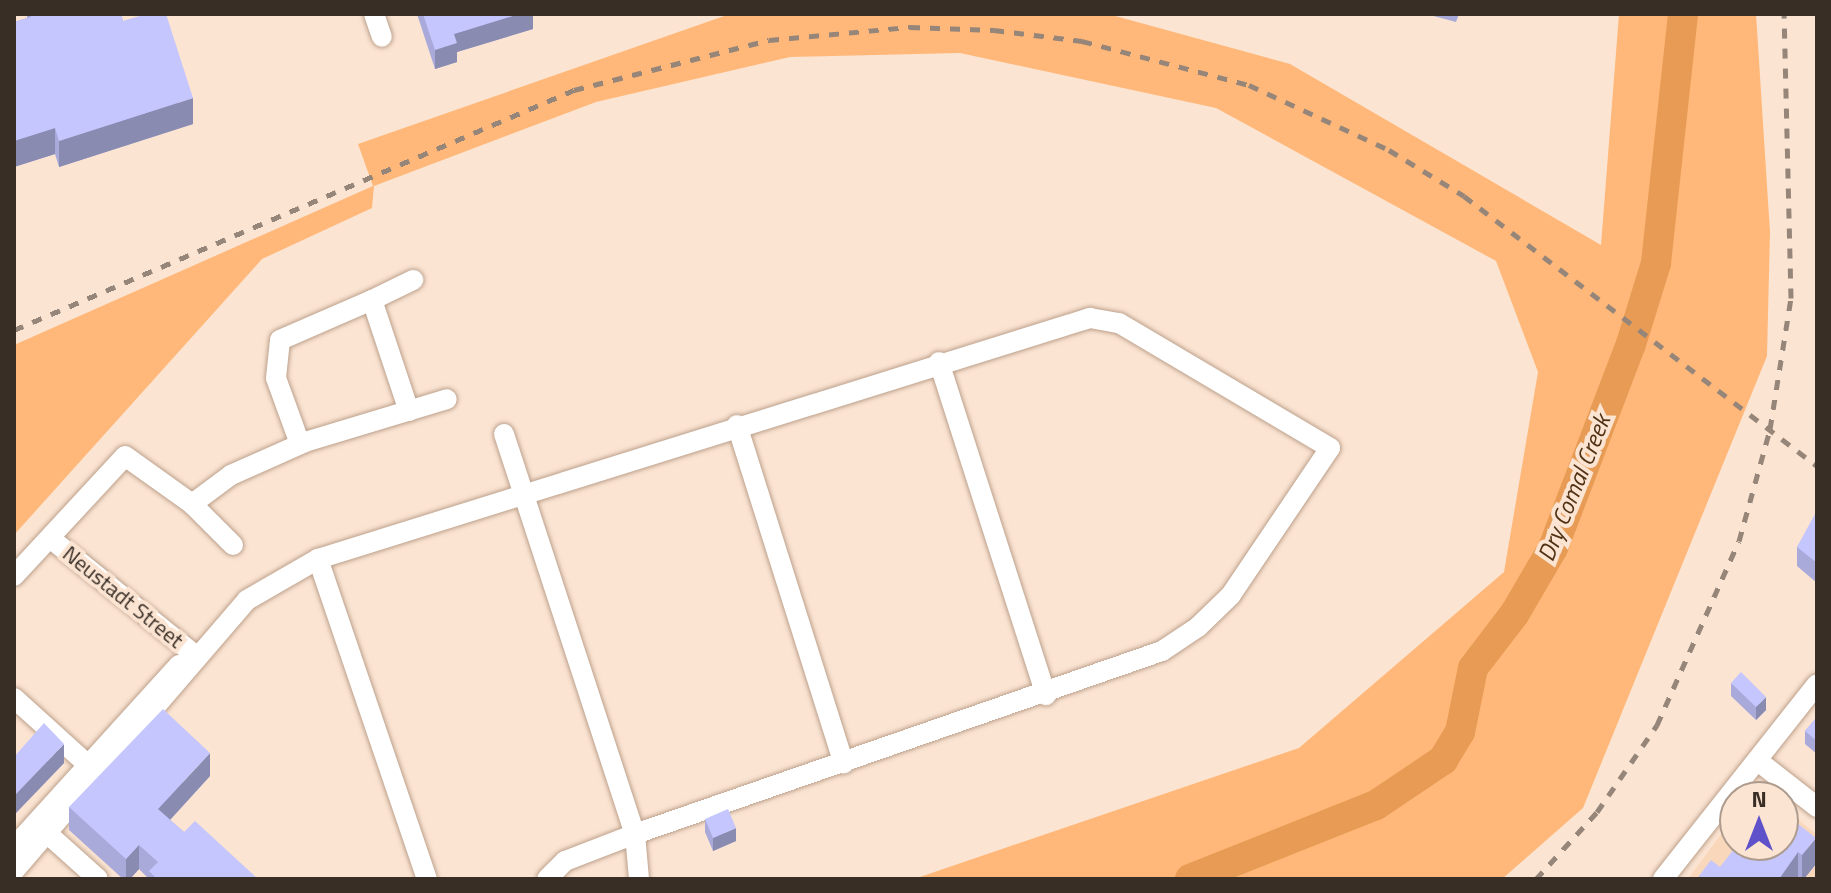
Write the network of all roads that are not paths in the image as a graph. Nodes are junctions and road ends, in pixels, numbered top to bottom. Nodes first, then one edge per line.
1 (374, 14) edge
2 (382, 37) dead end
3 (413, 280) dead end
4 (372, 300) junction
5 (939, 362) junction
6 (447, 399) dead end
7 (409, 411) junction
8 (737, 425) junction
9 (504, 434) dead end
10 (300, 444) junction
11 (523, 494) junction
12 (192, 504) junction
13 (50, 538) junction
14 (233, 545) dead end
15 (318, 559) junction
16 (14, 576) edge
17 (194, 658) junction
18 (1817, 684) edge
19 (1046, 695) junction
20 (14, 698) edge
21 (1758, 761) junction
22 (844, 764) junction
23 (94, 770) junction
24 (1817, 807) edge
25 (42, 828) junction
26 (635, 834) junction
27 (14, 847) edge
28 (14, 871) edge
29 (98, 879) edge
30 (427, 879) edge
31 (547, 879) edge
32 (639, 879) edge
33 (1663, 879) edge

1 - 2 street
3 - 4 street
4 - 7 street
4 - 10 street
5 - 8 street
5 - 19 street
5 - 19 street
6 - 7 street
7 - 10 street
8 - 11 street
8 - 22 street
9 - 11 street
10 - 12 street
11 - 15 street
11 - 26 street
12 - 13 street
12 - 14 street
13 - 16 street
13 - 17 street, Neustadt Street
15 - 17 street
15 - 30 street
17 - 23 street
18 - 21 street
19 - 22 street
20 - 23 street
21 - 24 street
21 - 33 street
22 - 26 street
23 - 25 street
25 - 27 street
25 - 28 street
25 - 29 street
26 - 31 street
26 - 32 street

